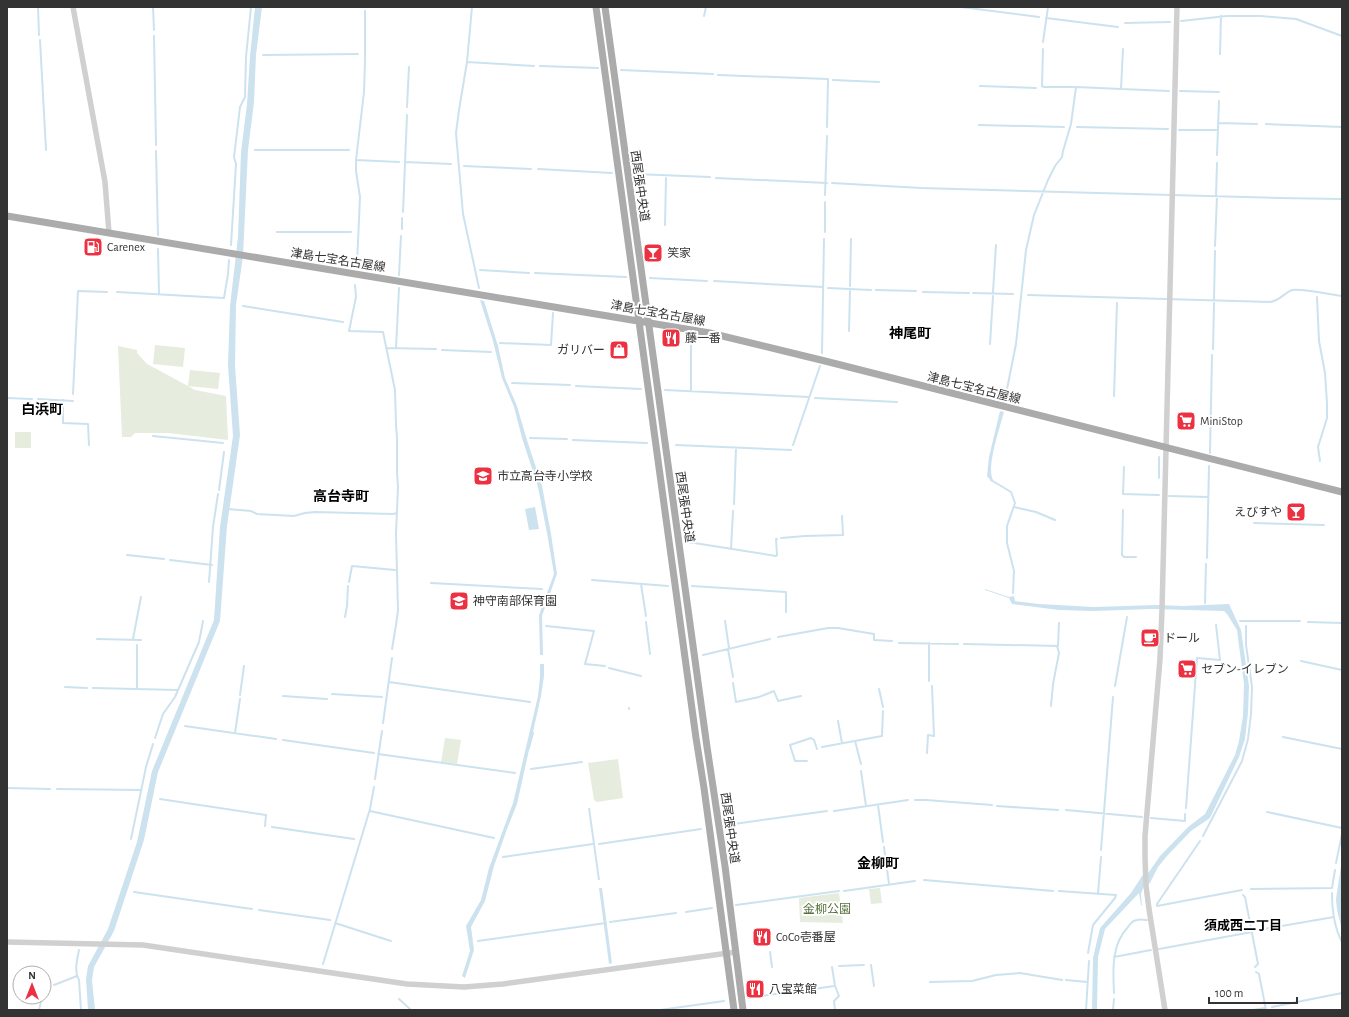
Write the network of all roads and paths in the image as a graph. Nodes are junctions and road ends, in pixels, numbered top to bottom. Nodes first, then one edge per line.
1 (73, 7) edge
2 (596, 7) edge
3 (605, 7) edge
4 (1177, 7) edge
5 (7, 216) edge
6 (109, 234) junction
7 (638, 321) junction
8 (649, 323) junction
9 (1166, 447) junction
10 (1342, 492) edge
11 (7, 942) edge
12 (736, 952) junction
13 (726, 954) junction
14 (734, 1010) edge
15 (743, 1010) edge
16 (1165, 1010) edge

1 - 6 street
2 - 7 main road, 西尾張中央道
3 - 8 main road, 西尾張中央道
4 - 9 street
5 - 6 main road, 津島七宝名古屋線
6 - 7 main road, 津島七宝名古屋線
7 - 8 main road, 津島七宝名古屋線
7 - 13 main road, 西尾張中央道
8 - 9 main road, 津島七宝名古屋線
8 - 12 main road, 西尾張中央道
9 - 10 main road, 津島七宝名古屋線
9 - 16 street
11 - 13 street
12 - 13 street
12 - 15 main road, 西尾張中央道
13 - 14 main road, 西尾張中央道

